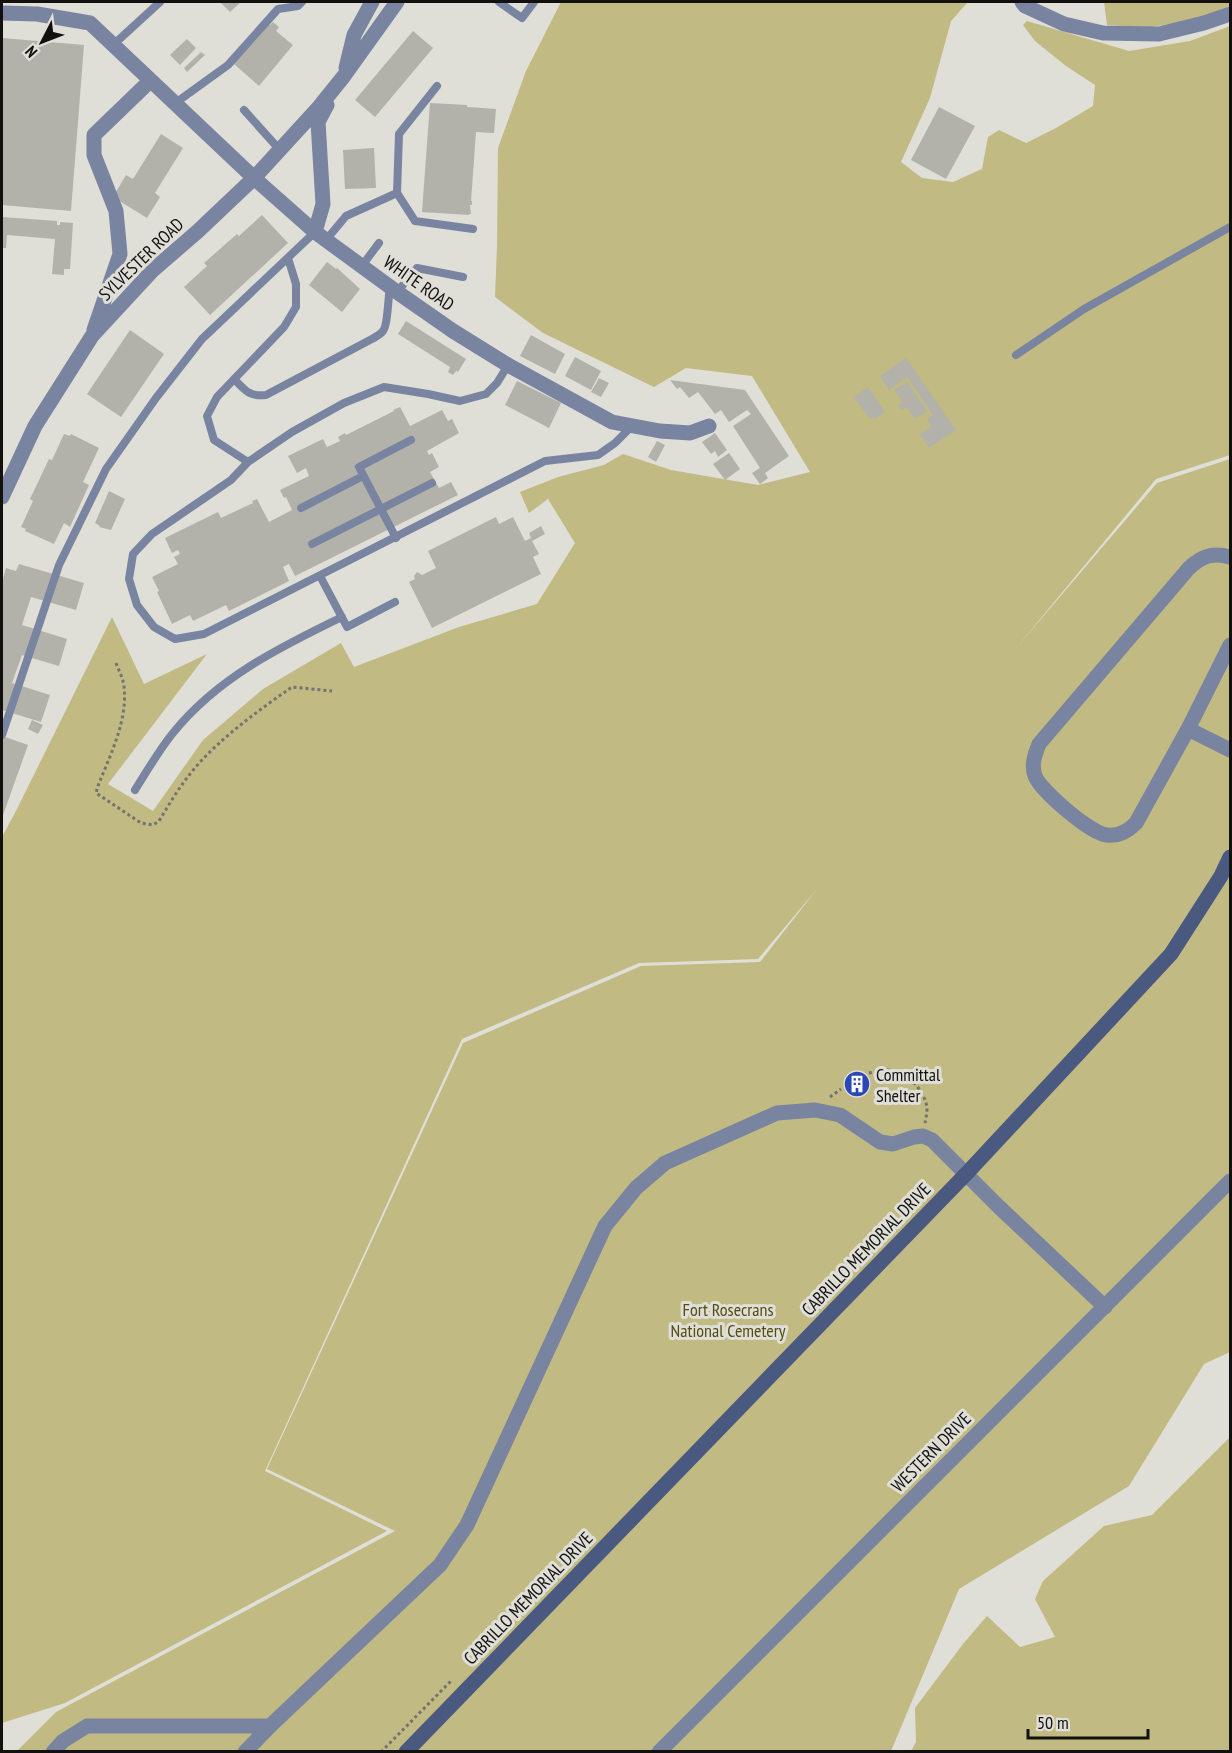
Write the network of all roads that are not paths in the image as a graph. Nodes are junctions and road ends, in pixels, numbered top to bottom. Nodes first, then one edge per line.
1 (160, 2) edge
2 (302, 2) edge
3 (372, 2) edge
4 (397, 2) edge
5 (499, 2) edge
6 (534, 2) edge
7 (1022, 2) edge
8 (2, 13) edge
9 (1230, 14) edge
10 (112, 45) junction
11 (344, 75) junction
12 (150, 81) junction
13 (437, 86) dead end
14 (174, 104) junction
15 (244, 110) dead end
16 (279, 149) junction
17 (254, 178) junction
18 (397, 193) junction
19 (1230, 227) edge
20 (473, 229) dead end
21 (321, 236) junction
22 (379, 243) dead end
23 (288, 258) junction
24 (361, 267) junction
25 (463, 277) dead end
26 (394, 290) junction
27 (92, 336) junction
28 (1016, 355) dead end
29 (508, 365) junction
30 (234, 379) junction
31 (632, 426) junction
32 (709, 426) dead end
33 (411, 440) dead end
34 (248, 462) junction
35 (363, 476) junction
36 (432, 483) dead end
37 (2, 497) edge
38 (301, 508) dead end
39 (380, 508) junction
40 (396, 538) junction
41 (312, 544) dead end
42 (1230, 557) edge
43 (320, 576) junction
44 (394, 602) dead end
45 (342, 617) junction
46 (1230, 645) edge
47 (1188, 729) junction
48 (2, 735) edge
49 (1230, 750) edge
50 (135, 790) dead end
51 (1230, 857) edge
52 (966, 1173) junction
53 (1230, 1181) edge
54 (1105, 1306) junction
55 (270, 1726) junction
56 (53, 1752) edge
57 (245, 1752) edge
58 (406, 1752) edge
59 (659, 1752) edge

1 - 10 lane
2 - 14 lane
3 - 11 street
4 - 11 street, SYLVESTER ROAD
5 - 6 lane
7 - 9 street
8 - 10 street, WHITE ROAD
10 - 12 street, WHITE ROAD
11 - 16 street, SYLVESTER ROAD
11 - 21 street, SYLVESTER ROAD
12 - 14 street, WHITE ROAD
12 - 27 street
13 - 18 lane
14 - 17 street, WHITE ROAD
15 - 16 lane
16 - 17 street, SYLVESTER ROAD
17 - 21 street, WHITE ROAD
17 - 27 street, SYLVESTER ROAD
18 - 20 lane
18 - 21 lane
19 - 28 lane
21 - 23 lane
21 - 24 street, WHITE ROAD
22 - 24 lane
23 - 30 lane
23 - 48 lane
24 - 26 street, WHITE ROAD
25 - 26 lane
26 - 29 street, WHITE ROAD
26 - 30 lane
27 - 37 street, SYLVESTER ROAD
29 - 31 street, WHITE ROAD
29 - 34 lane
30 - 34 lane
31 - 32 street, WHITE ROAD
31 - 40 lane
33 - 35 lane
34 - 43 lane
35 - 38 lane
35 - 39 lane
36 - 39 lane
39 - 40 lane
39 - 41 lane
40 - 43 lane
42 - 47 street
43 - 45 lane
44 - 45 lane
45 - 50 lane
46 - 47 street
47 - 49 street
51 - 52 main road, CABRILLO MEMORIAL DRIVE
52 - 54 street
52 - 55 street
52 - 58 main road, CABRILLO MEMORIAL DRIVE
53 - 54 street, WESTERN DRIVE
54 - 59 street, WESTERN DRIVE
55 - 56 street
55 - 57 street

